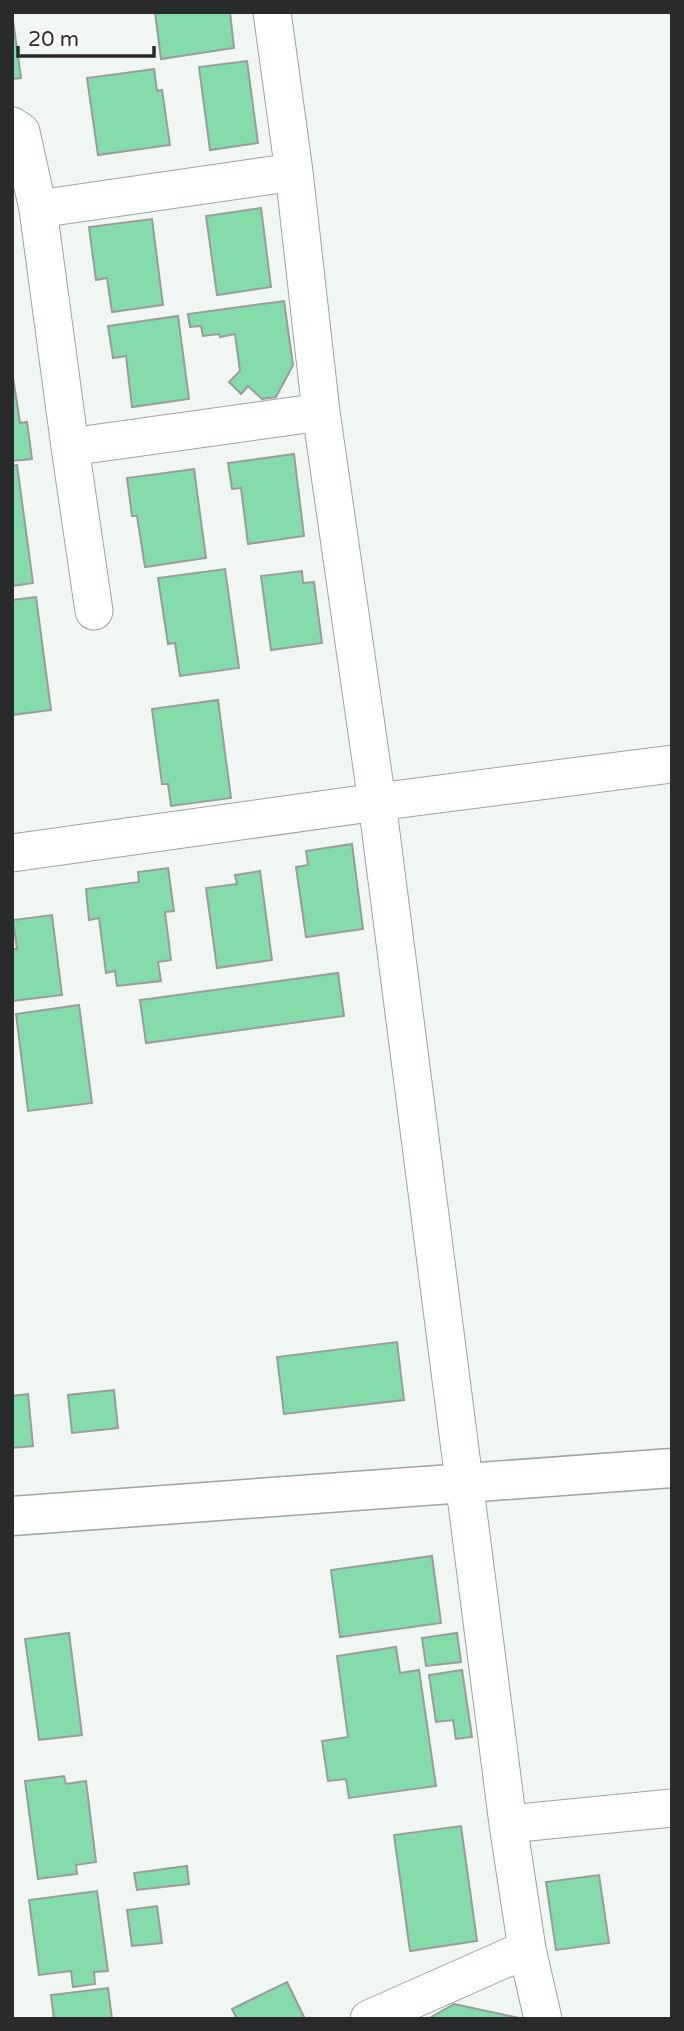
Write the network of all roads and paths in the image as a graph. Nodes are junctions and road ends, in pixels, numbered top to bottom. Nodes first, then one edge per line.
1 (272, 12) edge
2 (12, 126) edge
3 (294, 172) junction
4 (38, 209) junction
5 (321, 412) junction
6 (70, 447) junction
7 (94, 611) dead end
8 (672, 764) edge
9 (377, 802) junction
10 (12, 853) edge
11 (672, 1468) edge
12 (463, 1482) junction
13 (12, 1516) edge
14 (672, 1808) edge
15 (508, 1824) junction
16 (527, 1950) junction
17 (369, 2019) edge
18 (544, 2019) edge

1 - 3 street
2 - 4 street
3 - 4 street
3 - 5 street
4 - 6 street
5 - 6 street
5 - 9 street
6 - 7 street
8 - 9 street
9 - 10 street
9 - 12 street
11 - 12 street
12 - 13 street
12 - 15 street
14 - 15 street
15 - 16 street
16 - 17 street
16 - 18 street

